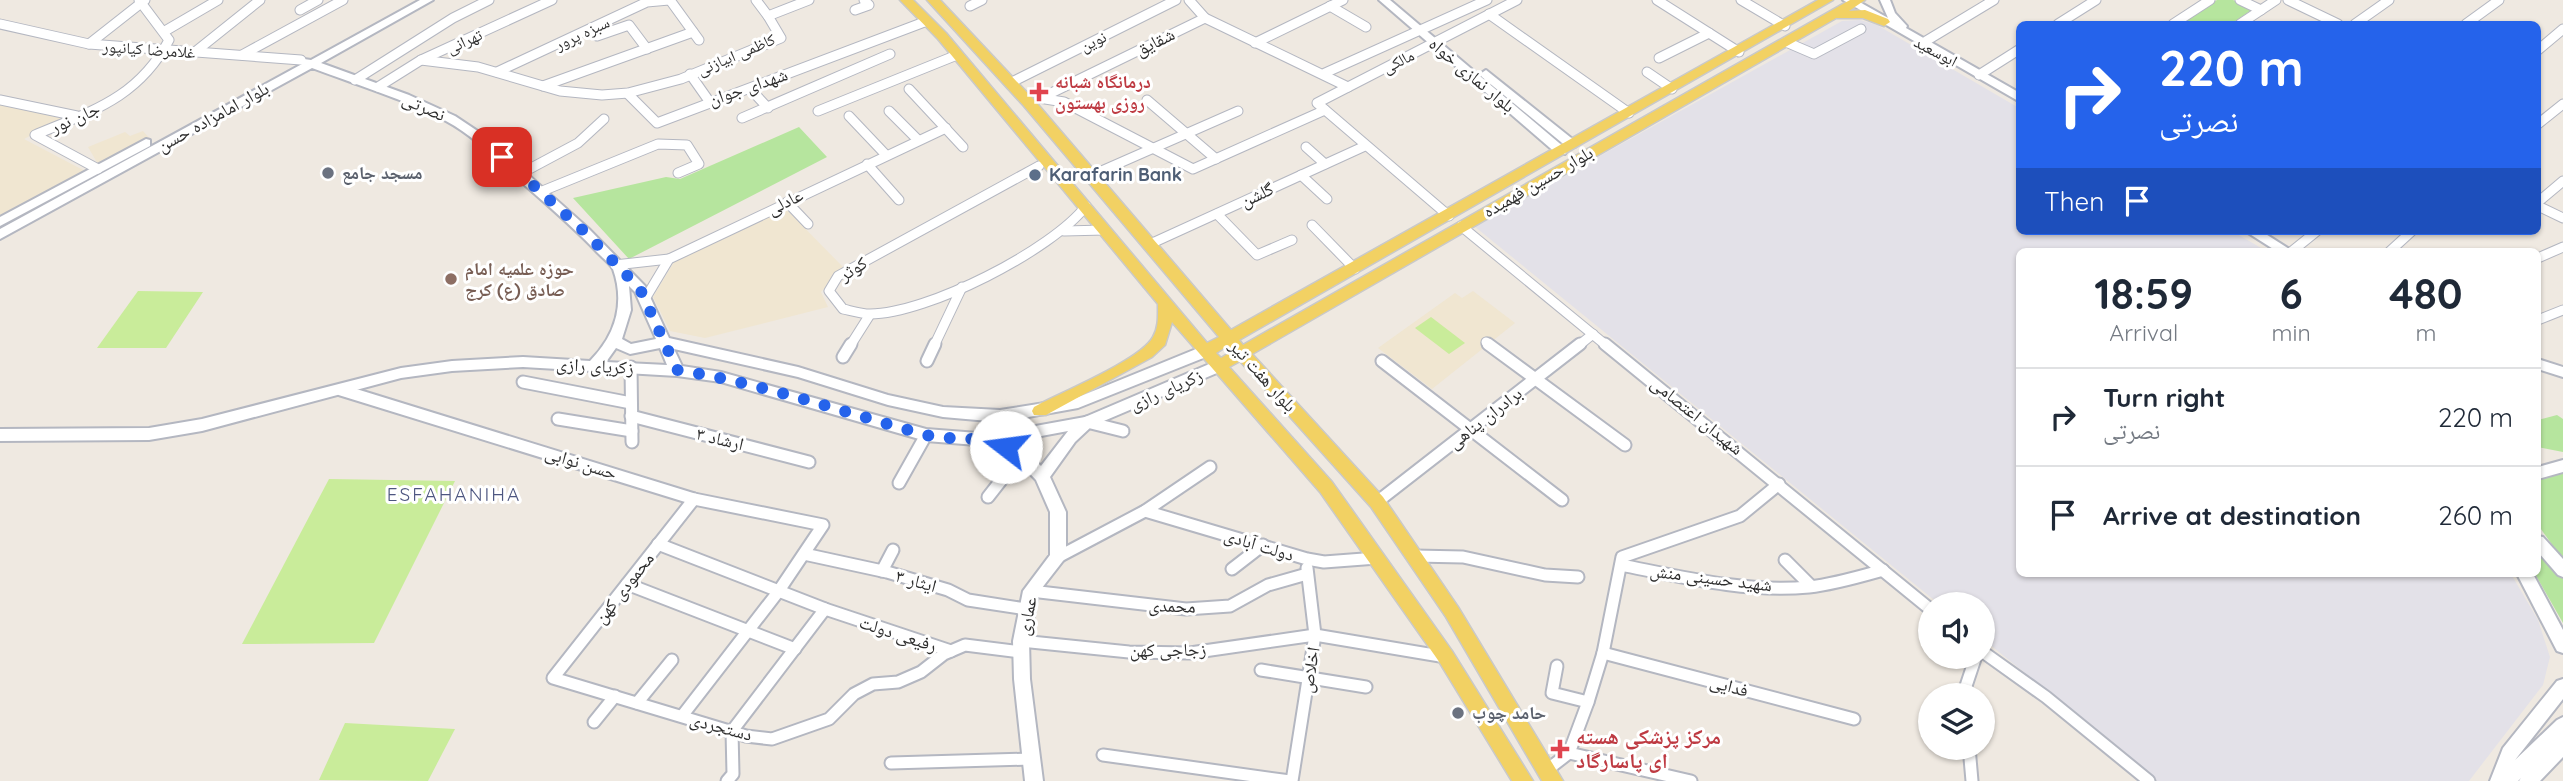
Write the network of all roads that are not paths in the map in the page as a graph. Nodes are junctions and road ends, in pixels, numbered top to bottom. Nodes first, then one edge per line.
1 (218, 0) edge
2 (260, 0) edge
3 (318, 0) edge
4 (343, 0) edge
5 (412, 0) edge
6 (428, 0) edge
7 (489, 0) edge
8 (552, 0) edge
9 (669, 0) edge
10 (756, 0) edge
11 (864, 0) edge
12 (906, 0) edge
13 (933, 0) edge
14 (982, 0) edge
15 (1176, 0) edge
16 (1189, 0) edge
17 (1343, 0) edge
18 (1384, 0) edge
19 (1395, 0) edge
20 (1487, 0) edge
21 (1517, 0) edge
22 (1657, 0) edge
23 (1741, 0) edge
24 (1826, 0) edge
25 (1885, 0) edge
26 (1994, 0) edge
27 (2096, 0) edge
28 (2210, 0) edge
29 (2240, 0) edge
30 (2276, 0) edge
31 (2288, 0) edge
32 (2389, 0) edge
33 (2498, 0) edge
34 (142, 1) edge
35 (646, 1) edge
36 (804, 1) edge
37 (1853, 1) edge
38 (970, 6) dead end
39 (1330, 6) junction
40 (300, 9) dead end
41 (855, 10) dead end
42 (2261, 10) junction
43 (1489, 14) junction
44 (1832, 15) junction
45 (768, 16) junction
46 (1205, 18) junction
47 (927, 21) junction
48 (2063, 21) edge
49 (2178, 21) edge
50 (2244, 21) edge
51 (2332, 21) edge
52 (2359, 21) edge
53 (2470, 21) edge
54 (1884, 22) junction
55 (956, 23) junction
56 (0, 24) edge
57 (1786, 26) junction
58 (1366, 27) dead end
59 (1424, 29) junction
60 (1861, 29) dead end
61 (2563, 29) edge
62 (165, 31) junction
63 (937, 31) junction
64 (1709, 33) junction
65 (597, 36) dead end
66 (968, 37) junction
67 (1438, 41) junction
68 (1926, 41) junction
69 (1786, 42) junction
70 (947, 43) junction
71 (1255, 43) junction
72 (89, 44) junction
73 (2541, 47) edge
74 (646, 49) junction
75 (165, 50) junction
76 (195, 52) junction
77 (1739, 52) junction
78 (2016, 52) edge
79 (841, 54) junction
80 (890, 54) dead end
81 (242, 55) junction
82 (957, 55) junction
83 (1659, 58) dead end
84 (421, 61) junction
85 (305, 62) junction
86 (1959, 64) junction
87 (853, 69) junction
88 (498, 72) junction
89 (1647, 72) dead end
90 (1325, 73) junction
91 (690, 74) junction
92 (1979, 75) junction
93 (831, 79) junction
94 (355, 80) junction
95 (1010, 83) junction
96 (378, 87) junction
97 (540, 87) junction
98 (838, 87) dead end
99 (1348, 87) junction
100 (909, 89) dead end
101 (1672, 89) junction
102 (628, 94) junction
103 (755, 94) dead end
104 (2016, 96) edge
105 (0, 100) edge
106 (1147, 100) dead end
107 (709, 101) junction
108 (1034, 101) junction
109 (2563, 104) edge
110 (768, 108) junction
111 (1325, 110) junction
112 (818, 111) dead end
113 (889, 111) dead end
114 (1238, 111) dead end
115 (1629, 113) junction
116 (77, 116) junction
117 (849, 116) dead end
118 (743, 118) dead end
119 (604, 119) dead end
120 (2541, 122) edge
121 (946, 128) junction
122 (1185, 134) junction
123 (918, 140) junction
124 (1365, 146) junction
125 (1306, 147) dead end
126 (963, 148) dead end
127 (1153, 148) junction
128 (1566, 148) junction
129 (886, 155) junction
130 (1216, 159) junction
131 (867, 164) junction
132 (1325, 164) junction
133 (1039, 166) dead end
134 (98, 169) junction
135 (678, 173) dead end
136 (520, 174) junction
137 (1301, 175) junction
138 (1090, 176) junction
139 (2563, 181) edge
140 (540, 192) junction
141 (1327, 199) dead end
142 (899, 200) dead end
143 (2541, 201) edge
144 (787, 202) junction
145 (1086, 206) junction
146 (2541, 206) edge
147 (1217, 214) junction
148 (1449, 216) junction
149 (2563, 218) edge
150 (0, 222) edge
151 (808, 224) dead end
152 (1312, 225) dead end
153 (1461, 226) junction
154 (1105, 230) junction
155 (1061, 232) junction
156 (0, 235) edge
157 (2258, 235) edge
158 (2312, 235) edge
159 (2408, 235) edge
160 (1292, 240) dead end
161 (1148, 245) junction
162 (2563, 247) edge
163 (2283, 248) edge
164 (2295, 248) edge
165 (2393, 248) edge
166 (2541, 257) edge
167 (668, 259) junction
168 (615, 265) junction
169 (1354, 269) junction
170 (962, 288) junction
171 (645, 299) junction
172 (1165, 303) junction
173 (2563, 310) edge
174 (869, 316) junction
175 (2541, 319) edge
176 (1593, 334) junction
177 (616, 342) junction
178 (664, 342) junction
179 (1486, 342) dead end
180 (1236, 347) junction
181 (1206, 351) junction
182 (843, 357) dead end
183 (927, 361) dead end
184 (1382, 361) dead end
185 (2541, 365) edge
186 (593, 366) junction
187 (1219, 366) junction
188 (631, 367) junction
189 (677, 370) junction
190 (2563, 372) edge
191 (1536, 379) junction
192 (523, 382) dead end
193 (1135, 383) junction
194 (341, 390) junction
195 (1146, 400) junction
196 (631, 403) junction
197 (1041, 411) junction
198 (631, 416) junction
199 (558, 419) dead end
200 (1087, 422) junction
201 (1470, 430) junction
202 (1123, 431) dead end
203 (0, 435) edge
204 (926, 435) junction
205 (991, 440) junction
206 (1625, 445) dead end
207 (1021, 455) junction
208 (809, 462) dead end
209 (1210, 467) dead end
210 (2563, 467) edge
211 (2541, 471) edge
212 (1042, 476) junction
213 (900, 483) dead end
214 (1779, 484) junction
215 (988, 497) dead end
216 (694, 499) junction
217 (1562, 500) dead end
218 (1377, 502) junction
219 (1145, 511) junction
220 (658, 544) junction
221 (1263, 545) junction
222 (2541, 545) edge
223 (893, 550) dead end
224 (804, 554) junction
225 (1415, 556) junction
226 (1058, 557) junction
227 (1377, 558) junction
228 (1307, 559) junction
229 (1785, 560) dead end
230 (1621, 561) junction
231 (1232, 569) dead end
232 (1883, 570) junction
233 (2563, 570) edge
234 (881, 571) junction
235 (1307, 574) junction
236 (2527, 577) edge
237 (1578, 578) dead end
238 (626, 584) junction
239 (1810, 585) junction
240 (1031, 591) junction
241 (778, 592) junction
242 (1918, 599) edge
243 (825, 609) junction
244 (1026, 609) junction
245 (749, 631) junction
246 (1315, 635) junction
247 (1021, 646) junction
248 (2563, 646) edge
249 (794, 649) junction
250 (951, 651) junction
251 (1603, 653) junction
252 (1446, 657) junction
253 (672, 660) dead end
254 (1995, 661) edge
255 (1557, 666) dead end
256 (1261, 670) dead end
257 (553, 678) joint
258 (1308, 679) junction
259 (2563, 686) edge
260 (1366, 687) dead end
261 (615, 696) junction
262 (1588, 702) junction
263 (637, 703) junction
264 (682, 716) junction
265 (1854, 719) dead end
266 (594, 722) dead end
267 (2563, 724) edge
268 (732, 732) junction
269 (2563, 745) edge
270 (1569, 752) junction
271 (1103, 755) dead end
272 (1030, 759) junction
273 (1970, 760) edge
274 (891, 763) dead end
275 (1550, 776) edge
276 (727, 781) edge
277 (1034, 781) edge
278 (1291, 781) edge
279 (1524, 781) edge
280 (1691, 781) edge
281 (1972, 781) edge
282 (2149, 781) edge
283 (2500, 781) edge
284 (2506, 781) edge
285 (2528, 781) edge

1 - 62 street
2 - 76 street
3 - 40 street
4 - 81 street
5 - 85 street, بلوار امامزاده حسن
6 - 85 street, بلوار امامزاده حسن
7 - 94 street
8 - 84 street, تهرانی
9 - 35 street, سبزه پرور
9 - 74 street
10 - 45 street
11 - 41 street
12 - 47 main road, بلوار هفت تیر
13 - 55 main road, بلوار هفت تیر
14 - 38 street
15 - 95 street, نوین
16 - 46 street
17 - 39 street
18 - 59 street, بلوار نمازی خواه
19 - 59 street, بلوار نمازی خواه
20 - 59 street
21 - 43 street, مالکی
22 - 64 street
23 - 57 street
24 - 57 main road, بلوار حسین فهمیده
25 - 68 street
26 - 68 street
27 - 48 street
28 - 49 street
29 - 42 street
30 - 42 street
31 - 51 street
32 - 52 street
33 - 53 street
34 - 62 street
34 - 72 street
35 - 88 street, سبزه پرور
36 - 45 street, کاظمی ابیازنی
37 - 44 main road, بلوار حسین فهمیده
37 - 54 street, ابوسعید
39 - 58 street
39 - 71 street
42 - 50 street
43 - 67 street, مالکی
43 - 115 street
44 - 54 main road
44 - 69 main road, بلوار حسین فهمیده
45 - 91 street, کاظمی ابیازنی
46 - 71 street
46 - 108 street, شقایق
47 - 63 main road, بلوار هفت تیر
47 - 79 street, شهدای جوان
54 - 86 street, ابوسعید
55 - 63 main road
55 - 66 main road, بلوار هفت تیر
56 - 72 street, غلامرضا کیانپور
57 - 77 main road, بلوار حسین فهمیده
59 - 67 street, بلوار نمازی خواه
59 - 90 street
60 - 69 street
61 - 73 street
62 - 75 street
63 - 70 main road, بلوار هفت تیر
64 - 77 street
64 - 83 street
65 - 74 street
66 - 70 main road
66 - 95 main road, بلوار هفت تیر
67 - 99 street, مالکی
67 - 128 street, بلوار نمازی خواه
68 - 86 street
69 - 153 main road, بلوار حسین فهمیده
70 - 82 main road, بلوار هفت تیر
71 - 90 street
72 - 75 street, غلامرضا کیانپور
74 - 97 street
75 - 76 street, غلامرضا کیانپور
75 - 116 street, جان نور
76 - 81 street, غلامرضا کیانپور
77 - 101 main road, بلوار حسین فهمیده
78 - 92 street
79 - 87 street
79 - 107 street, شهدای جوان
80 - 87 street, شهدای جوان
81 - 85 street, غلامرضا کیانپور
82 - 112 street
82 - 145 main road, بلوار هفت تیر
84 - 88 street
84 - 96 street, تهرانی
85 - 94 street, نصرتی
85 - 134 street, بلوار امامزاده حسن
85 - 156 street, بلوار امامزاده حسن
86 - 92 street, ابوسعید
87 - 93 street, شهدای جوان
88 - 97 street
89 - 101 street
90 - 99 street
91 - 102 street, کاظمی ابیازنی
91 - 107 street
92 - 104 street, ابوسعید
93 - 98 street
93 - 110 street, شهدای جوان
94 - 96 street, نصرتی
95 - 108 main road, بلوار هفت تیر
96 - 136 street, نصرتی
97 - 102 street
99 - 111 street, مالکی
100 - 121 street
101 - 115 main road, بلوار حسین فهمیده
102 - 107 street, شهدای جوان
103 - 110 street
105 - 116 street
106 - 122 street
108 - 127 street
108 - 138 main road, بلوار هفت تیر
109 - 120 street
110 - 118 street, شهدای جوان
111 - 124 street
111 - 130 street
113 - 123 street
114 - 122 street
115 - 128 main road, بلوار حسین فهمیده
116 - 134 street, جان نور
117 - 129 street
119 - 136 street
121 - 123 street, عادلی
121 - 126 street
122 - 127 street
122 - 130 street
123 - 129 street, عادلی
124 - 132 street, گلشن
124 - 148 street
125 - 132 street
127 - 130 street
127 - 138 street
128 - 148 main road, بلوار حسین فهمیده
129 - 131 street, عادلی
131 - 142 street
131 - 144 street, عادلی
132 - 137 street, گلشن
133 - 174 street, کوثر
134 - 150 street, بلوار امامزاده حسن
135 - 140 street
136 - 140 street, نصرتی
137 - 141 street
137 - 147 street, گلشن
138 - 161 main road, بلوار هفت تیر
139 - 143 street
140 - 168 street, نصرتی
144 - 151 street
144 - 167 street, عادلی
145 - 154 main road, بلوار هفت تیر
145 - 155 street
146 - 149 street
147 - 160 street
147 - 161 street, گلشن
148 - 169 main road, بلوار حسین فهمیده
152 - 169 street
153 - 176 street, شهیدان اعتصامی
153 - 180 main road, بلوار حسین فهمیده
154 - 155 street
154 - 172 main road, بلوار هفت تیر
155 - 170 street
157 - 163 street
158 - 164 street
159 - 165 street
161 - 180 main road, بلوار هفت تیر
162 - 166 street
167 - 168 street, عادلی
167 - 171 street
168 - 171 street, نصرتی
168 - 177 street, نصرتی
169 - 180 main road, بلوار حسین فهمیده
170 - 174 street
170 - 183 street
171 - 178 street, نصرتی
172 - 181 main road, بلوار هفت تیر
172 - 197 main road
173 - 175 street
174 - 182 street
176 - 191 street, برادران پناهی
176 - 214 street, شهیدان اعتصامی
177 - 178 street
177 - 186 street
178 - 189 street, نصرتی
178 - 197 street, زکریای رازی
179 - 191 street
180 - 181 main road
180 - 187 main road, بلوار حسین فهمیده
180 - 218 main road, بلوار هفت تیر
181 - 187 main road, بلوار هفت تیر
181 - 193 street, زکریای رازی
184 - 201 street
185 - 190 street
186 - 188 street, زکریای رازی
186 - 194 street, زکریای رازی
187 - 195 street, زکریای رازی
187 - 227 main road, بلوار هفت تیر
188 - 189 street, زکریای رازی
188 - 196 street
189 - 204 street, زکریای رازی
191 - 201 street, برادران پناهی
191 - 206 street
192 - 196 street
193 - 195 street
193 - 197 street, زکریای رازی
194 - 203 street, زکریای رازی
194 - 216 street, حسن نوابی
195 - 200 street, زکریای رازی
196 - 198 street
198 - 199 street
198 - 208 street, ارشاد ۳
200 - 202 street
200 - 205 street, زکریای رازی
200 - 212 street
201 - 217 street
201 - 218 street, برادران پناهی
204 - 205 street, زکریای رازی
204 - 213 street
205 - 207 street
207 - 212 street
207 - 215 street
209 - 219 street, عماری
210 - 211 street
212 - 226 street
214 - 230 street
214 - 232 street, شهیدان اعتصامی
216 - 220 street, محمودی کهن
216 - 224 street, حسن نوابی
218 - 225 main road, بلوار هفت تیر
219 - 221 street, دولت آبادی
219 - 226 street, عماری
220 - 238 street, محمودی کهن
220 - 241 street
221 - 228 street, دولت آبادی
221 - 231 street
222 - 233 street
223 - 234 street
224 - 234 street, ایثار ۳
224 - 241 street
225 - 237 street
225 - 275 main road, بلوار هفت تیر
226 - 240 street, عماری
227 - 228 street, دولت آبادی
227 - 252 main road, بلوار هفت تیر
228 - 235 street, اخلاص
229 - 239 street
230 - 239 street, شهید حسینی منش
230 - 251 street
232 - 239 street, شهید حسینی منش
232 - 242 street, شهیدان اعتصامی
234 - 244 street, ایثار ۳
235 - 240 street, محمدی
235 - 246 street, اخلاص
236 - 248 street
238 - 245 street
238 - 257 street, محمودی کهن
240 - 244 street, عماری
241 - 243 street, رفیعی دولت
241 - 245 street
243 - 249 street
243 - 250 street, رفیعی دولت
244 - 247 street, عماری
245 - 249 street
245 - 264 street
246 - 247 street, زجاجی کهن
246 - 252 street
246 - 258 street, اخلاص
247 - 250 street, رفیعی دولت
247 - 272 street, عماری
249 - 268 street
250 - 268 street, دستجردی
251 - 262 street
251 - 265 street, فدایی
252 - 279 main road, بلوار هفت تیر
253 - 263 street
254 - 282 street
255 - 262 street
256 - 258 street
257 - 261 street, دستجردی
258 - 260 street
258 - 278 street, اخلاص
259 - 283 street
261 - 263 street, دستجردی
261 - 266 street
262 - 270 street
263 - 264 street, دستجردی
264 - 268 street, دستجردی
267 - 284 street
268 - 276 street
269 - 285 street
270 - 275 street
270 - 280 street
271 - 278 street
272 - 274 street
272 - 277 street, عماری
273 - 281 street

